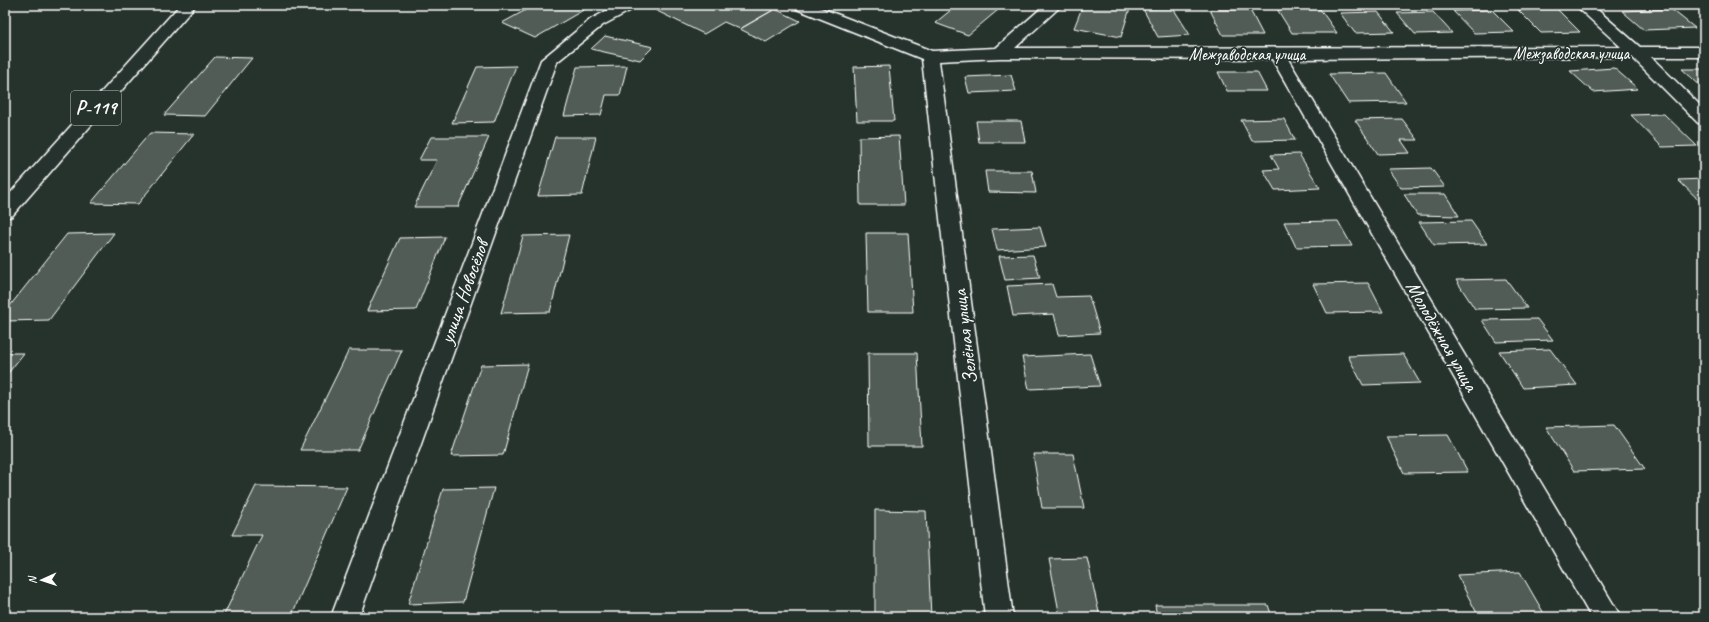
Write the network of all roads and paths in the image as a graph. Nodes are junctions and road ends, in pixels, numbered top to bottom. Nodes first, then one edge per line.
1 (188, 5) edge
2 (630, 5) edge
3 (799, 5) edge
4 (1054, 5) edge
5 (1583, 5) edge
6 (1637, 52) junction
7 (1704, 52) edge
8 (1000, 53) junction
9 (1277, 54) junction
10 (930, 56) junction
11 (1704, 119) edge
12 (5, 211) edge
13 (345, 617) edge
14 (999, 617) edge
15 (1607, 617) edge

1 - 12 main road, Р-119
2 - 13 main road, улица Новосёлов
3 - 10 main road, Межзаводская улица
4 - 8 main road
5 - 6 main road
6 - 7 main road, Межзаводская улица
6 - 9 main road, Межзаводская улица
6 - 11 main road
8 - 9 main road, Межзаводская улица
8 - 10 main road, Межзаводская улица
9 - 15 main road, Молодёжная улица
10 - 14 main road, Зелёная улица

